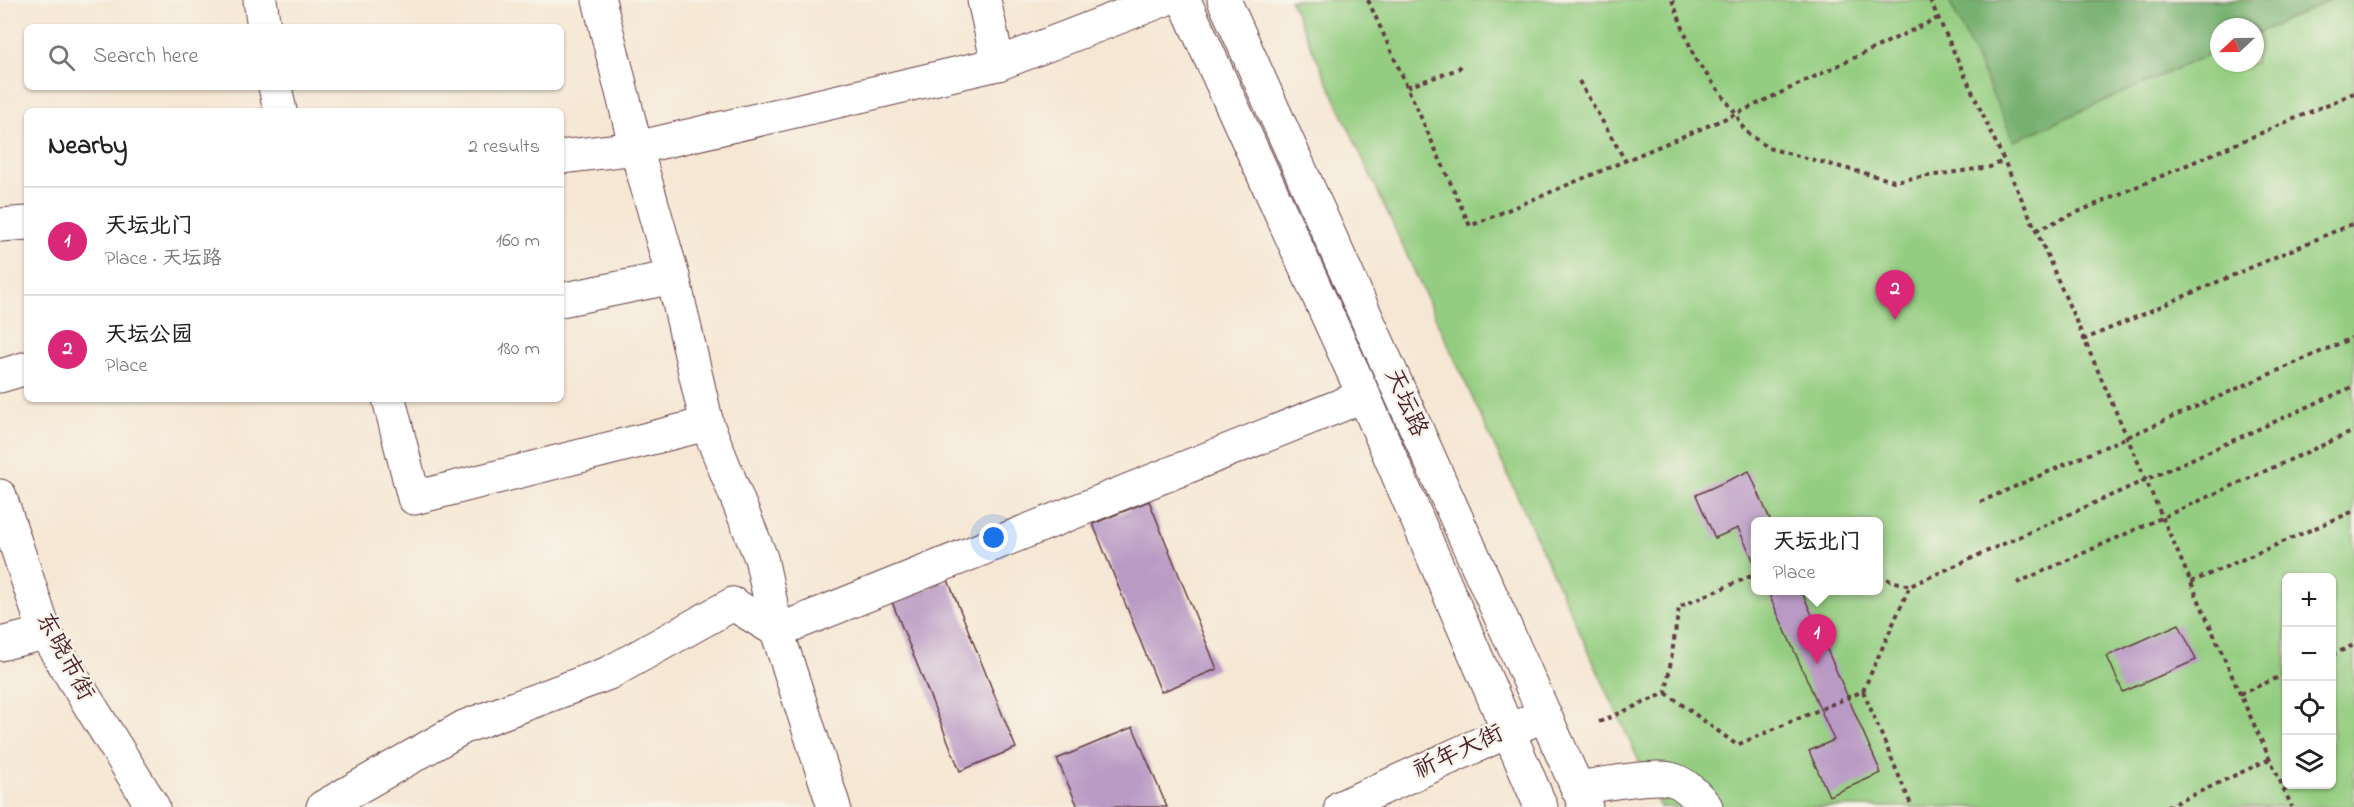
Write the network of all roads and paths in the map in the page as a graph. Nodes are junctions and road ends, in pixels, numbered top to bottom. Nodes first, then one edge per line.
1 (260, 0) edge
2 (599, 0) edge
3 (984, 0) edge
4 (1163, 0) edge
5 (1184, 0) edge
6 (1224, 0) edge
7 (1368, 0) edge
8 (1672, 0) edge
9 (1930, 0) edge
10 (1938, 18) junction
11 (264, 24) edge
12 (998, 64) junction
13 (1462, 65) dead end
14 (1579, 81) dead end
15 (1407, 87) junction
16 (276, 90) edge
17 (2354, 93) edge
18 (279, 108) edge
19 (1736, 114) junction
20 (636, 148) junction
21 (564, 157) edge
22 (2003, 161) junction
23 (1626, 162) junction
24 (24, 223) edge
25 (2354, 223) edge
26 (0, 225) edge
27 (2036, 230) junction
28 (673, 276) junction
29 (564, 299) edge
30 (2354, 337) edge
31 (2084, 340) junction
32 (24, 369) edge
33 (0, 376) edge
34 (2354, 386) edge
35 (1364, 396) junction
36 (390, 402) edge
37 (707, 424) junction
38 (2354, 431) edge
39 (2127, 437) junction
40 (2146, 480) junction
41 (0, 496) edge
42 (1980, 502) dead end
43 (2354, 511) edge
44 (2163, 518) junction
45 (1751, 576) edge
46 (1883, 578) edge
47 (2191, 582) junction
48 (2017, 583) dead end
49 (1910, 586) junction
50 (777, 631) junction
51 (45, 633) junction
52 (0, 644) edge
53 (2354, 645) edge
54 (2336, 653) edge
55 (2282, 676) edge
56 (1863, 691) junction
57 (1666, 693) junction
58 (2240, 694) junction
59 (1544, 715) junction
60 (1599, 722) dead end
61 (1506, 731) junction
62 (2271, 759) junction
63 (1583, 802) edge
64 (153, 807) edge
65 (323, 807) edge
66 (834, 807) edge
67 (1341, 807) edge
68 (1540, 807) edge
69 (1706, 807) edge
70 (1912, 807) edge
71 (2167, 807) edge
72 (2292, 807) edge

1 - 11 street
2 - 20 street
3 - 12 street
4 - 12 street
5 - 35 street, 天坛路
6 - 59 street, 天坛路
7 - 15 path
8 - 19 path
9 - 10 path
10 - 19 path
10 - 22 path
12 - 20 street
13 - 15 path
14 - 23 path
15 - 23 path
16 - 18 street
17 - 27 path
19 - 22 path
19 - 23 path
20 - 21 street
20 - 28 street
22 - 27 path
24 - 26 street
25 - 31 path
27 - 31 path
28 - 29 street
28 - 37 street
30 - 39 path
31 - 39 path
32 - 33 street
34 - 40 path
35 - 50 street
35 - 61 street, 天坛路
36 - 37 street
37 - 50 street
38 - 44 path
39 - 40 path
39 - 42 path
40 - 44 path
40 - 49 path
41 - 51 street, 东晓市街
43 - 47 path
44 - 47 path
44 - 48 path
45 - 57 path
46 - 49 path
47 - 58 path
49 - 56 path
50 - 65 street
50 - 66 street
51 - 52 street
51 - 64 street, 东晓市街
53 - 54 path
55 - 58 path
56 - 57 path
56 - 70 path
57 - 60 path
58 - 62 path
59 - 61 street, 祈年大街
59 - 63 street, 天坛路
61 - 67 street, 祈年大街
61 - 68 street, 天坛路
62 - 71 path
62 - 72 path
63 - 69 street

